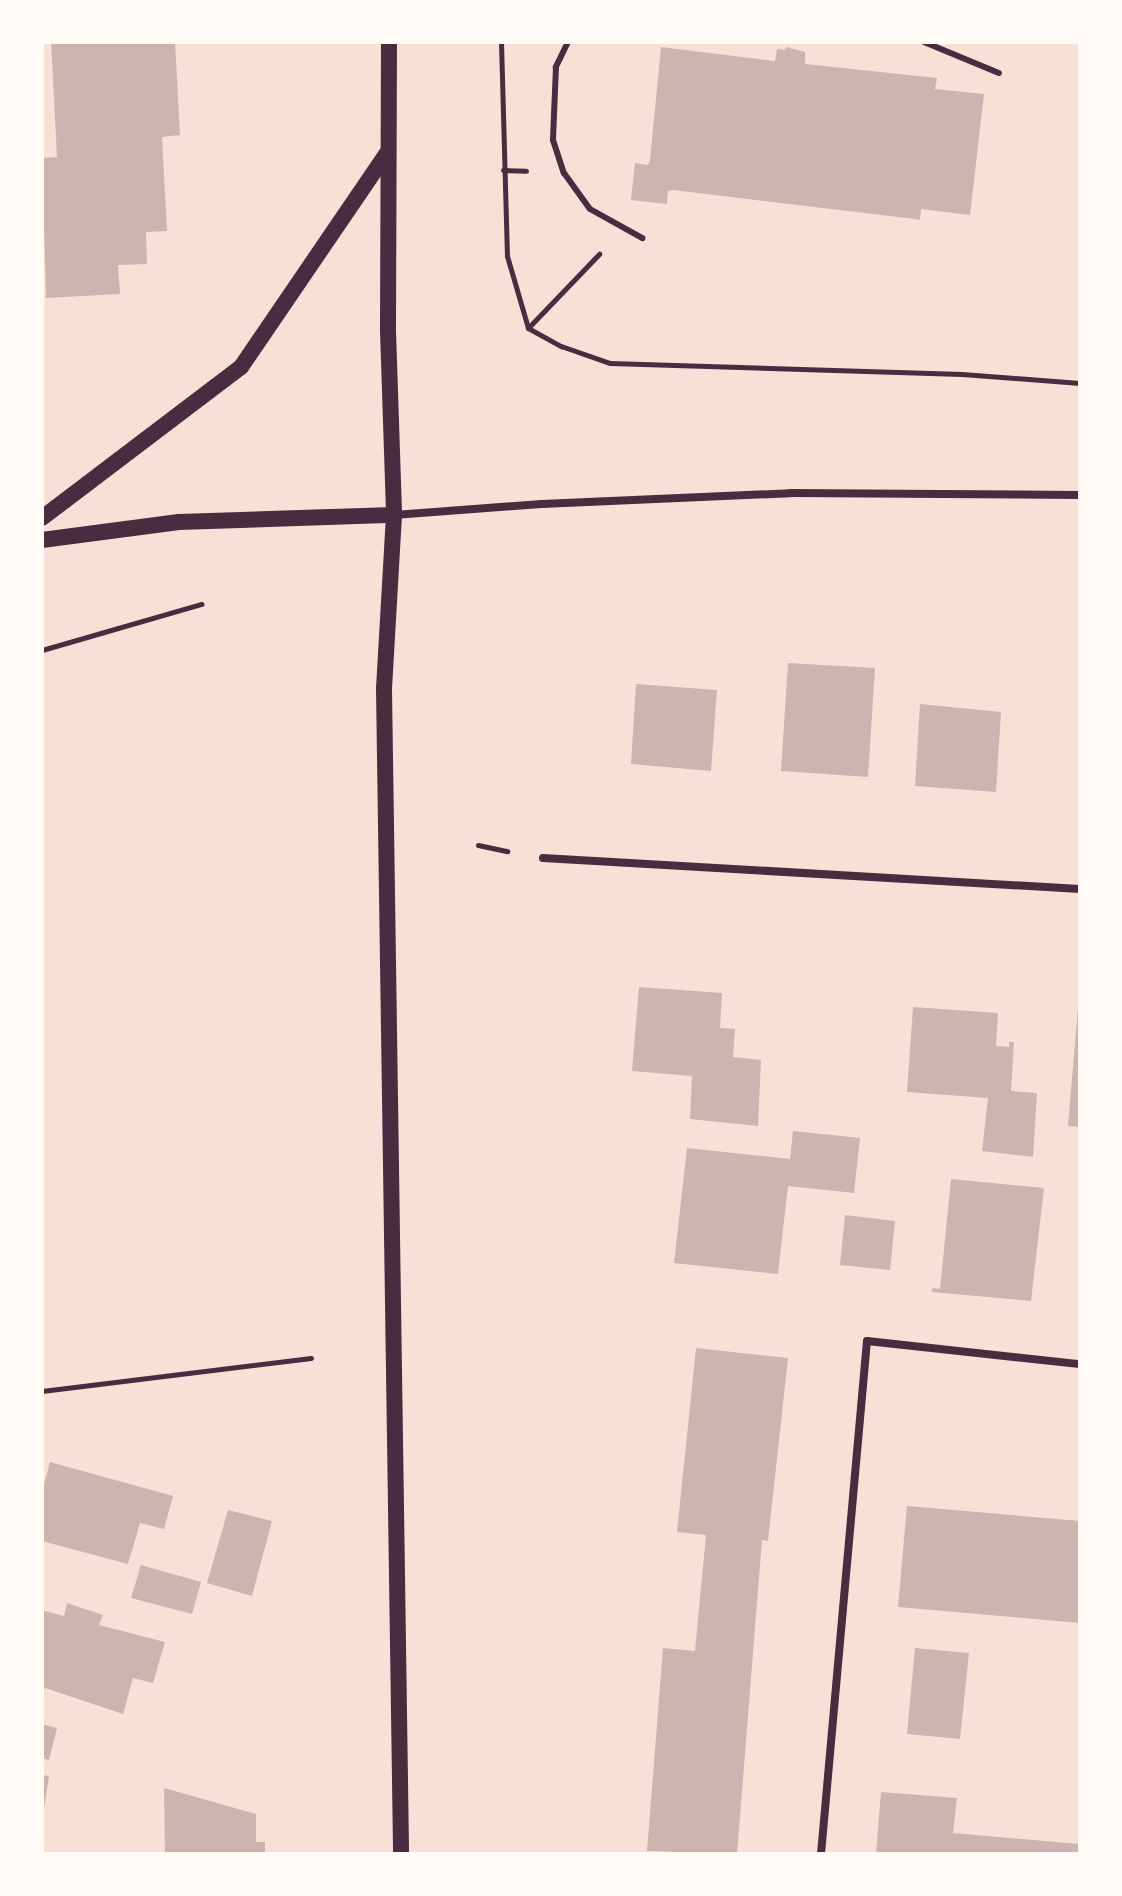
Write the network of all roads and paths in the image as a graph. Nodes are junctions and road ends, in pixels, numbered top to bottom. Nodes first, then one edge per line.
1 (389, 42) edge
2 (501, 42) edge
3 (568, 42) edge
4 (924, 42) edge
5 (999, 73) dead end
6 (387, 153) junction
7 (623, 230) junction
8 (642, 238) dead end
9 (528, 328) junction
10 (1080, 383) edge
11 (1080, 495) edge
12 (394, 515) junction
13 (42, 518) edge
14 (42, 540) edge
15 (201, 604) dead end
16 (42, 650) edge
17 (543, 858) dead end
18 (1080, 889) edge
19 (311, 1358) dead end
20 (1080, 1364) edge
21 (42, 1391) edge
22 (401, 1854) edge
23 (821, 1854) edge

1 - 6 main road
2 - 9 path
3 - 7 lane
4 - 5 lane
6 - 12 main road
6 - 13 main road
7 - 8 lane
7 - 9 path
9 - 10 path
11 - 12 street
12 - 14 main road
12 - 22 main road
15 - 16 path
17 - 18 street
19 - 21 path
20 - 23 street

